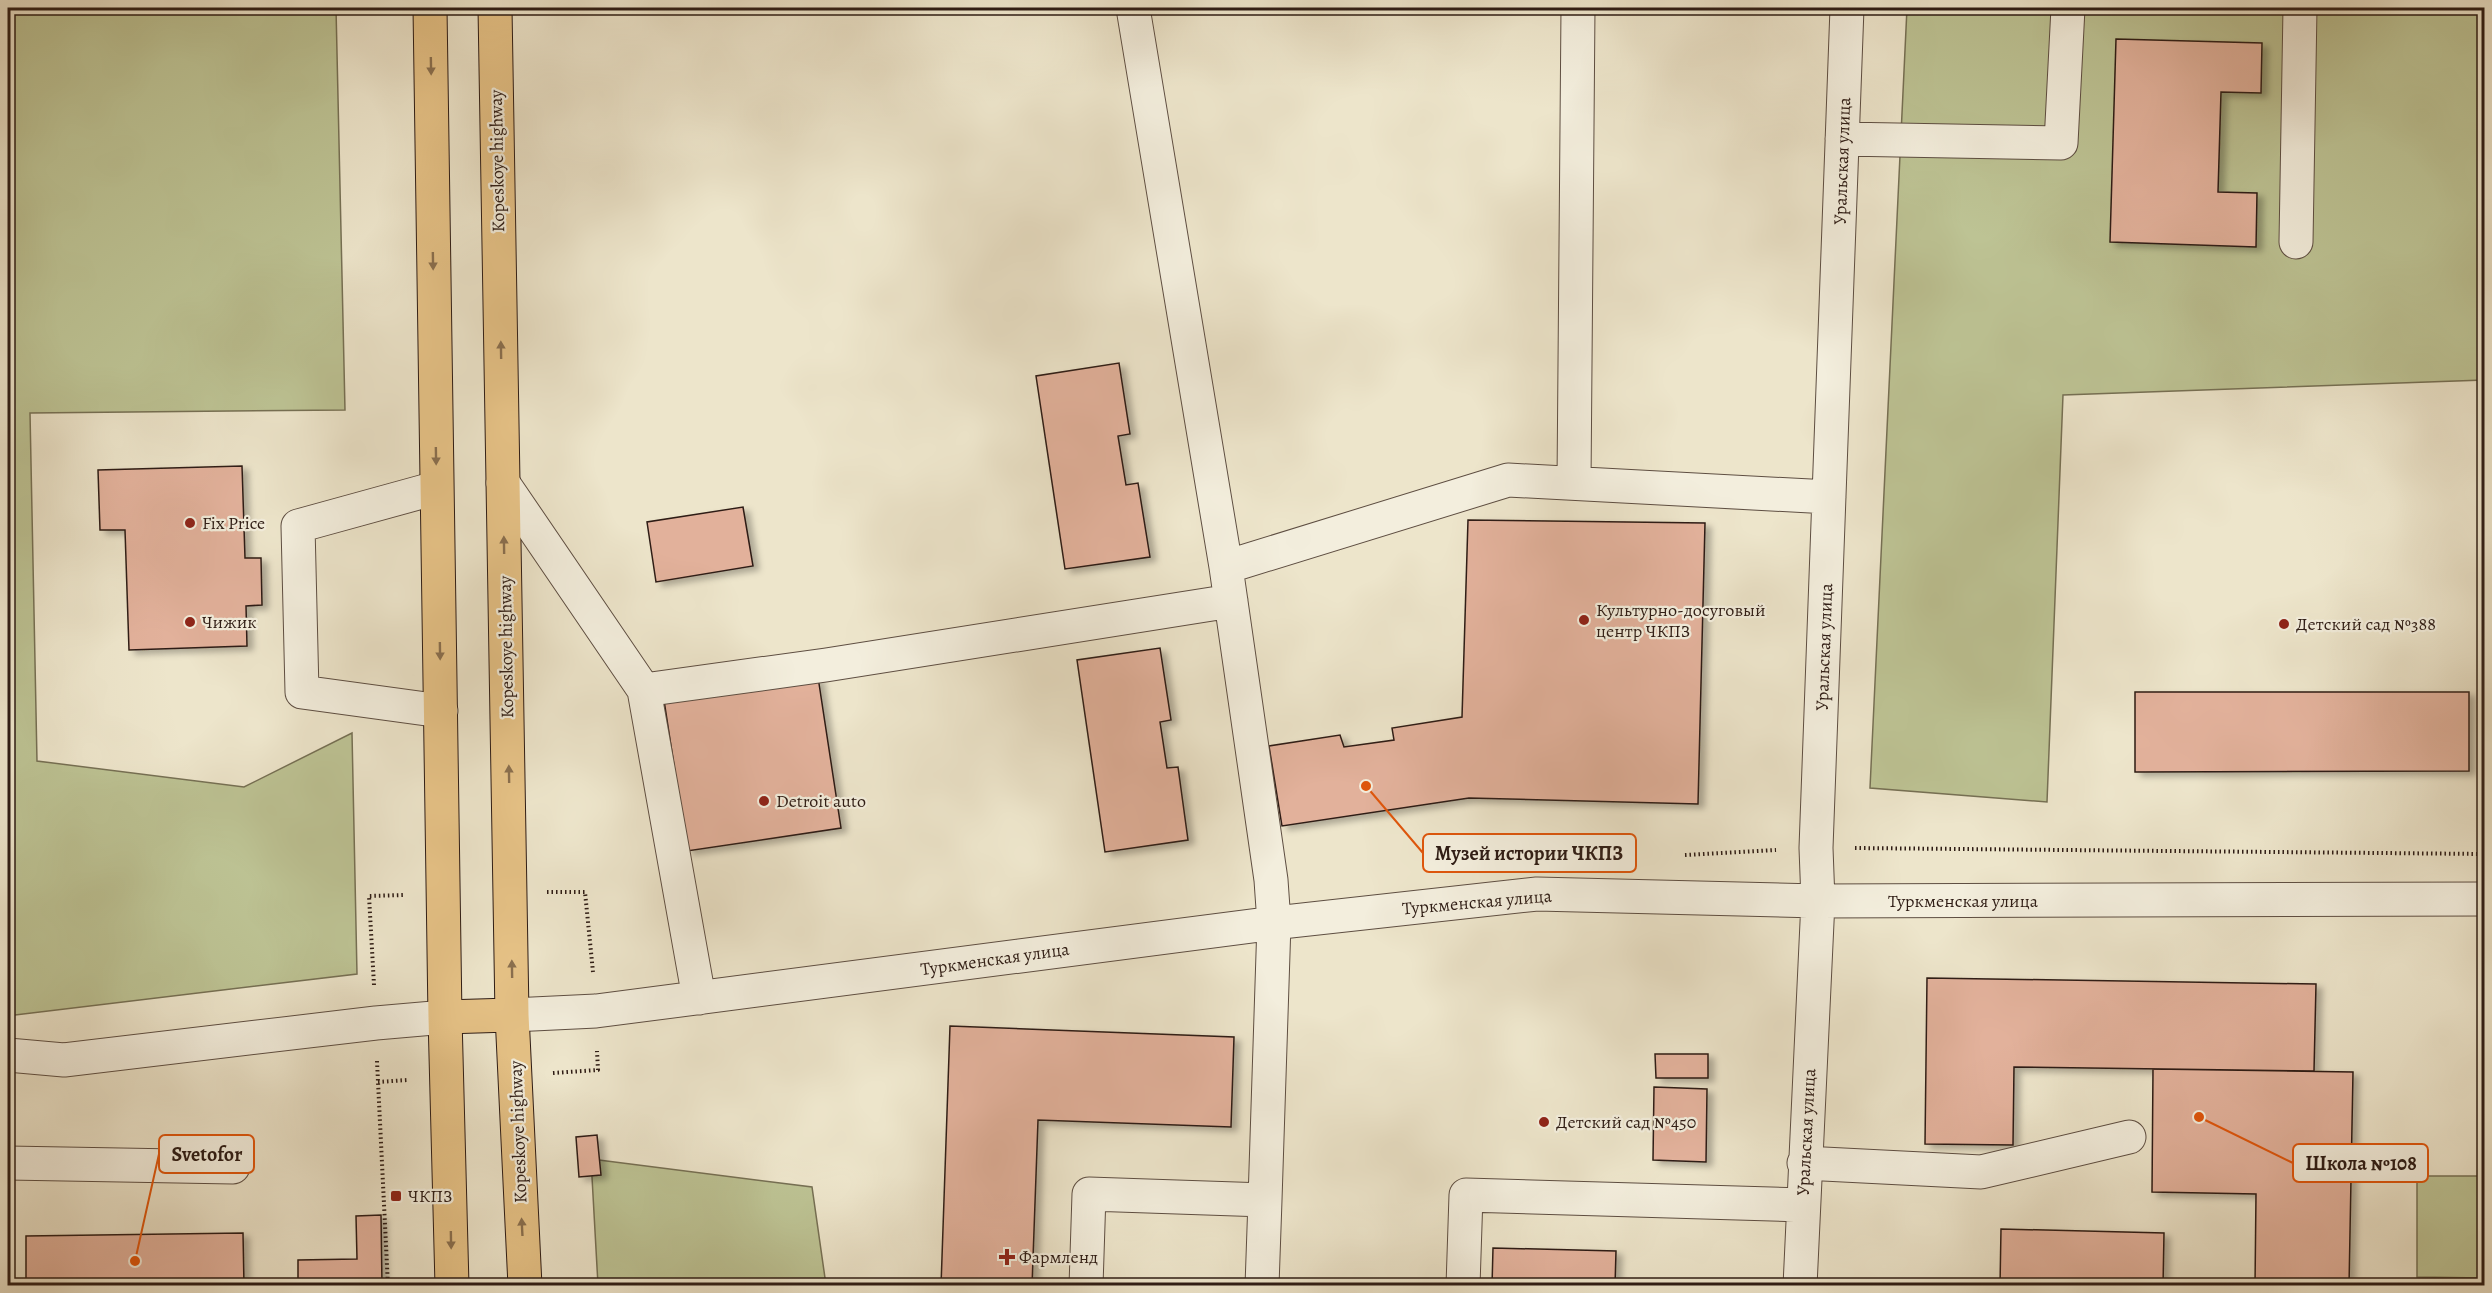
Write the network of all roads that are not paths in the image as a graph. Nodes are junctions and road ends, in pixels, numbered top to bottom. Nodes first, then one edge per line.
1 (430, 8) edge
2 (495, 8) edge
3 (1133, 8) edge
4 (1578, 8) edge
5 (1847, 8) edge
6 (2068, 8) edge
7 (2300, 8) edge
8 (1842, 139) junction
9 (2296, 243) dead end
10 (503, 483) junction
11 (1574, 483) junction
12 (436, 488) junction
13 (1829, 497) junction
14 (1226, 567) junction
15 (1231, 601) junction
16 (644, 690) junction
17 (441, 711) junction
18 (2484, 899) edge
19 (1818, 901) junction
20 (1274, 922) junction
21 (699, 998) junction
22 (512, 1015) junction
23 (445, 1017) junction
24 (8, 1055) edge
25 (2129, 1137) dead end
26 (8, 1163) edge
27 (1804, 1163) junction
28 (233, 1167) dead end
29 (1264, 1200) junction
30 (1803, 1205) junction
31 (452, 1286) edge
32 (525, 1286) edge
33 (1086, 1286) edge
34 (1262, 1286) edge
35 (1463, 1286) edge
36 (1800, 1286) edge

1 -> 12 main road
10 -> 2 main road, Kopeskoye highway
3 - 14 street
4 - 11 street
5 - 8 street, Уральская улица
6 - 8 street
7 - 9 street
8 - 13 street, Уральская улица
10 - 16 street
22 -> 10 main road, Kopeskoye highway
11 - 13 street
11 - 14 street
12 -> 17 main road
12 - 17 street
13 - 19 street, Уральская улица
14 - 15 street
15 - 16 street
15 - 20 street
16 - 21 street
17 - 23 main road
18 - 19 street, Туркменская улица
19 - 20 street, Туркменская улица
19 - 27 street, Уральская улица
20 - 21 street, Туркменская улица
20 - 29 street
21 - 22 street, Туркменская улица
22 - 23 main road
32 -> 22 main road, Kopeskoye highway
23 - 24 street
23 -> 31 main road
25 - 27 street
26 - 28 street
27 - 30 street, Уральская улица
29 - 33 street
29 - 34 street
30 - 35 street
30 - 36 street, Уральская улица

